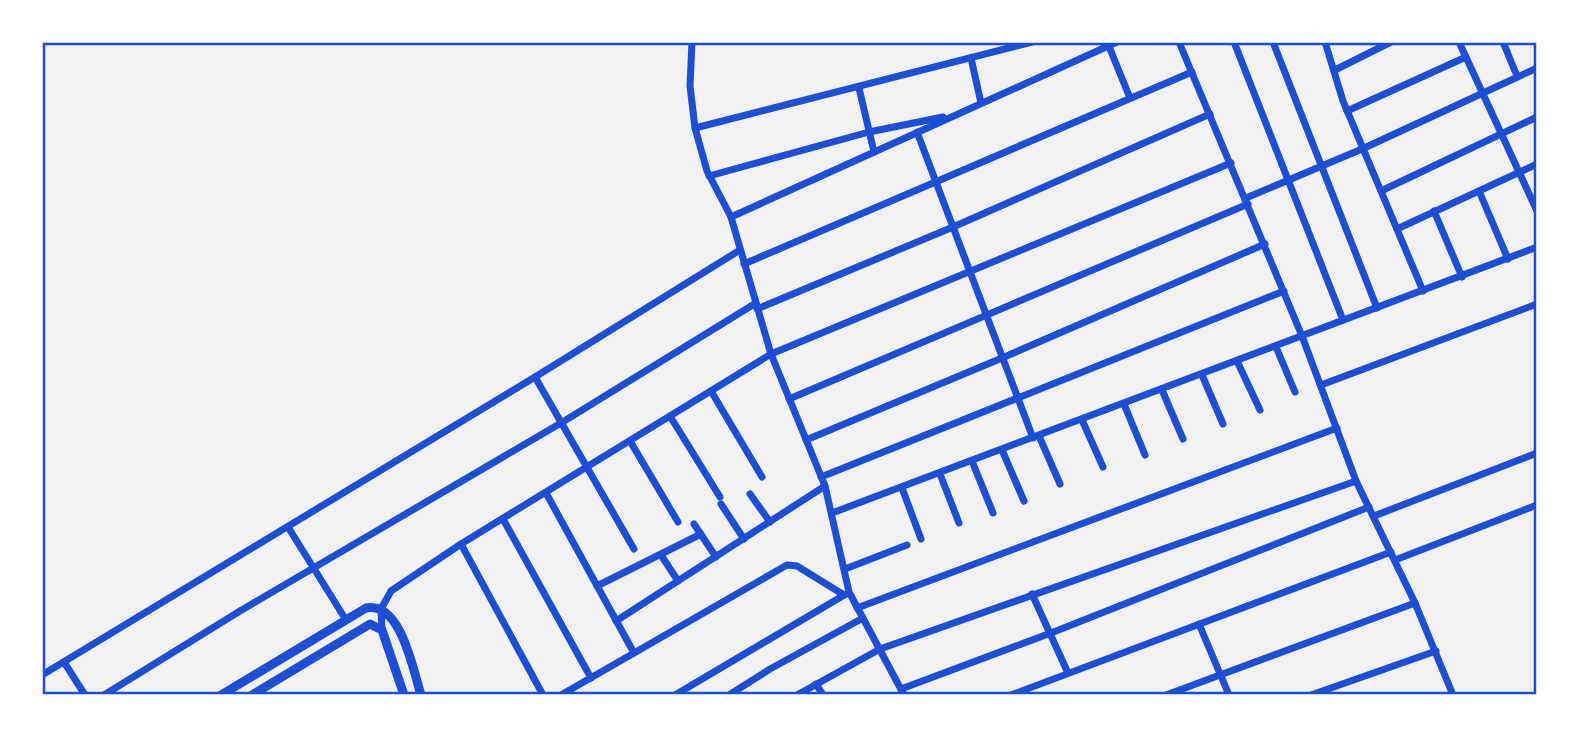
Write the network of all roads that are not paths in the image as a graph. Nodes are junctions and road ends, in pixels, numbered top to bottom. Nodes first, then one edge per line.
1 (692, 42) edge
2 (1032, 42) edge
3 (1179, 42) edge
4 (1234, 42) edge
5 (1273, 42) edge
6 (1325, 42) edge
7 (1391, 42) edge
8 (1459, 42) edge
9 (1503, 42) edge
10 (1111, 43) edge
11 (1376, 45) edge
12 (1466, 57) junction
13 (971, 58) junction
14 (1537, 68) edge
15 (1335, 70) junction
16 (1192, 72) junction
17 (1517, 76) junction
18 (859, 88) junction
19 (1483, 93) junction
20 (1130, 98) junction
21 (981, 103) junction
22 (1347, 111) junction
23 (958, 114) junction
24 (1210, 114) junction
25 (1537, 117) edge
26 (695, 128) junction
27 (869, 132) junction
28 (917, 132) junction
29 (1502, 134) junction
30 (1362, 149) junction
31 (874, 152) junction
32 (1231, 163) junction
33 (1537, 164) edge
34 (1322, 166) junction
35 (1519, 172) junction
36 (709, 176) junction
37 (1288, 180) junction
38 (935, 182) junction
39 (1381, 191) junction
40 (1479, 191) junction
41 (1247, 201) junction
42 (1434, 211) junction
43 (1537, 211) edge
44 (731, 217) junction
45 (953, 228) junction
46 (1397, 229) junction
47 (1265, 244) junction
48 (1537, 247) edge
49 (740, 250) junction
50 (1508, 259) junction
51 (744, 264) junction
52 (970, 271) junction
53 (1462, 277) junction
54 (1284, 291) junction
55 (1423, 291) junction
56 (1537, 304) edge
57 (756, 306) junction
58 (1377, 308) junction
59 (986, 315) junction
60 (1343, 320) junction
61 (1302, 336) junction
62 (1276, 346) junction
63 (771, 354) junction
64 (1002, 358) junction
65 (1237, 361) junction
66 (1202, 375) junction
67 (536, 377) junction
68 (1321, 385) junction
69 (1162, 390) junction
70 (711, 391) junction
71 (1295, 392) dead end
72 (1018, 398) junction
73 (789, 399) junction
74 (1124, 404) junction
75 (1261, 410) dead end
76 (670, 416) junction
77 (1082, 420) junction
78 (561, 422) junction
79 (1223, 424) dead end
80 (1337, 428) junction
81 (1036, 437) junction
82 (1183, 439) dead end
83 (806, 440) junction
84 (630, 441) junction
85 (1002, 450) junction
86 (1537, 453) edge
87 (1145, 455) dead end
88 (972, 461) junction
89 (1103, 467) dead end
90 (587, 468) junction
91 (940, 474) junction
92 (762, 477) dead end
93 (821, 477) junction
94 (1356, 481) junction
95 (1060, 484) dead end
96 (825, 486) junction
97 (902, 488) junction
98 (545, 493) junction
99 (751, 494) dead end
100 (1024, 501) dead end
101 (1537, 505) edge
102 (1369, 507) junction
103 (832, 513) junction
104 (993, 513) dead end
105 (1374, 516) junction
106 (503, 519) junction
107 (678, 522) dead end
108 (769, 522) junction
109 (959, 523) dead end
110 (694, 524) dead end
111 (288, 527) junction
112 (701, 534) junction
113 (744, 539) junction
114 (920, 540) dead end
115 (461, 544) junction
116 (907, 545) dead end
117 (634, 549) dead end
118 (1391, 552) junction
119 (661, 555) junction
120 (716, 557) junction
121 (1395, 560) junction
122 (314, 569) junction
123 (845, 569) junction
124 (678, 581) junction
125 (597, 586) junction
126 (847, 594) junction
127 (1032, 594) junction
128 (1415, 603) junction
129 (858, 608) junction
130 (381, 609) junction
131 (863, 618) junction
132 (346, 620) junction
133 (616, 621) junction
134 (1199, 624) junction
135 (382, 630) junction
136 (1051, 633) junction
137 (880, 649) junction
138 (1436, 651) junction
139 (634, 653) junction
140 (64, 662) junction
141 (1068, 673) junction
142 (42, 675) edge
143 (1221, 675) junction
144 (592, 678) junction
145 (816, 684) junction
146 (580, 685) junction
147 (903, 692) edge
148 (1451, 694) edge
149 (85, 695) edge
150 (104, 695) edge
151 (221, 695) edge
152 (252, 695) edge
153 (404, 695) edge
154 (421, 695) edge
155 (543, 695) edge
156 (561, 695) edge
157 (586, 695) edge
158 (675, 695) edge
159 (729, 695) edge
160 (797, 695) edge
161 (823, 695) edge
162 (1011, 695) edge
163 (1166, 695) edge
164 (1229, 695) edge
165 (1311, 695) edge

1 - 26 street
2 - 13 street
3 - 16 street
4 - 37 street
5 - 34 street
6 - 15 street
7 - 11 street
8 - 12 street
9 - 17 street
10 - 20 street
10 - 21 street
11 - 15 street
12 - 19 street
12 - 22 street
13 - 18 street
13 - 21 street
14 - 17 street
15 - 22 street
16 - 20 street
16 - 24 street
17 - 19 street
18 - 26 street
18 - 27 street
19 - 29 street
19 - 30 street
20 - 38 street
21 - 23 street
22 - 30 street
23 - 27 street
23 - 28 street
24 - 32 street
24 - 45 street
25 - 29 street
26 - 36 street
27 - 31 street
27 - 36 street
28 - 31 street
28 - 38 street
29 - 35 street
29 - 39 street
30 - 34 street
30 - 39 street
31 - 44 street
32 - 41 street
32 - 52 street
33 - 35 street
34 - 37 street
34 - 58 street
35 - 40 street
35 - 43 street
36 - 44 street
37 - 41 street
37 - 60 street
38 - 45 street
38 - 51 street
39 - 46 street
40 - 42 street
40 - 50 street
41 - 47 street
41 - 59 street
42 - 46 street
42 - 53 street
44 - 49 street
45 - 52 street
45 - 57 street
46 - 55 street
47 - 54 street
47 - 64 street
48 - 50 street
49 - 51 street
49 - 67 street
50 - 53 street
51 - 57 street
52 - 59 street
52 - 63 street
53 - 55 street
54 - 61 street
54 - 72 street
55 - 58 street
56 - 68 street
57 - 63 street
57 - 78 street
58 - 60 street
59 - 64 street
59 - 73 street
60 - 61 street
61 - 62 street
61 - 68 street
62 - 65 street
62 - 71 street
63 - 70 street
63 - 73 street
64 - 72 street
64 - 83 street
65 - 66 street
65 - 75 street
66 - 69 street
66 - 79 street
67 - 78 street
67 - 111 street
68 - 80 street
69 - 74 street
69 - 82 street
70 - 76 street
70 - 92 street
72 - 81 street
72 - 93 street
73 - 83 street
74 - 77 street
74 - 87 street
76 - 84 street
76 - 113 street
77 - 81 street
77 - 89 street
78 - 90 street
78 - 122 street
80 - 94 street
80 - 129 street
81 - 85 street
81 - 95 street
83 - 93 street
84 - 90 street
84 - 107 street
85 - 88 street
85 - 100 street
86 - 105 street
88 - 91 street
88 - 104 street
90 - 98 street
90 - 117 street
91 - 97 street
91 - 109 street
93 - 96 street
94 - 102 street
94 - 127 street
96 - 103 street
96 - 108 street
97 - 103 street
97 - 114 street
98 - 106 street
98 - 125 street
99 - 108 street
101 - 121 street
102 - 105 street
102 - 136 street
103 - 123 street
105 - 118 street
106 - 115 street
106 - 144 street
108 - 113 street
110 - 112 street
111 - 122 street
111 - 140 street
112 - 119 street
112 - 120 street
113 - 120 street
115 - 130 street
115 - 155 street
116 - 123 street
118 - 121 street
118 - 134 street
119 - 124 street
119 - 125 street
120 - 124 street
121 - 128 street
122 - 132 street
122 - 150 street
123 - 126 street
124 - 133 street
125 - 133 street
126 - 129 street
126 - 139 street
126 - 158 street
127 - 136 street
127 - 137 street
128 - 138 street
128 - 143 street
129 - 131 street
130 - 132 street
130 - 135 street
130 - 154 street
131 - 137 street
131 - 159 street
132 - 151 street
133 - 139 street
134 - 141 street
134 - 143 street
135 - 152 street
135 - 153 street
136 - 141 street
136 - 147 street
137 - 145 street
137 - 147 street
138 - 148 street
138 - 165 street
139 - 144 street
140 - 142 street
140 - 149 street
141 - 162 street
143 - 163 street
143 - 164 street
144 - 146 street
145 - 160 street
145 - 161 street
146 - 156 street
146 - 157 street

